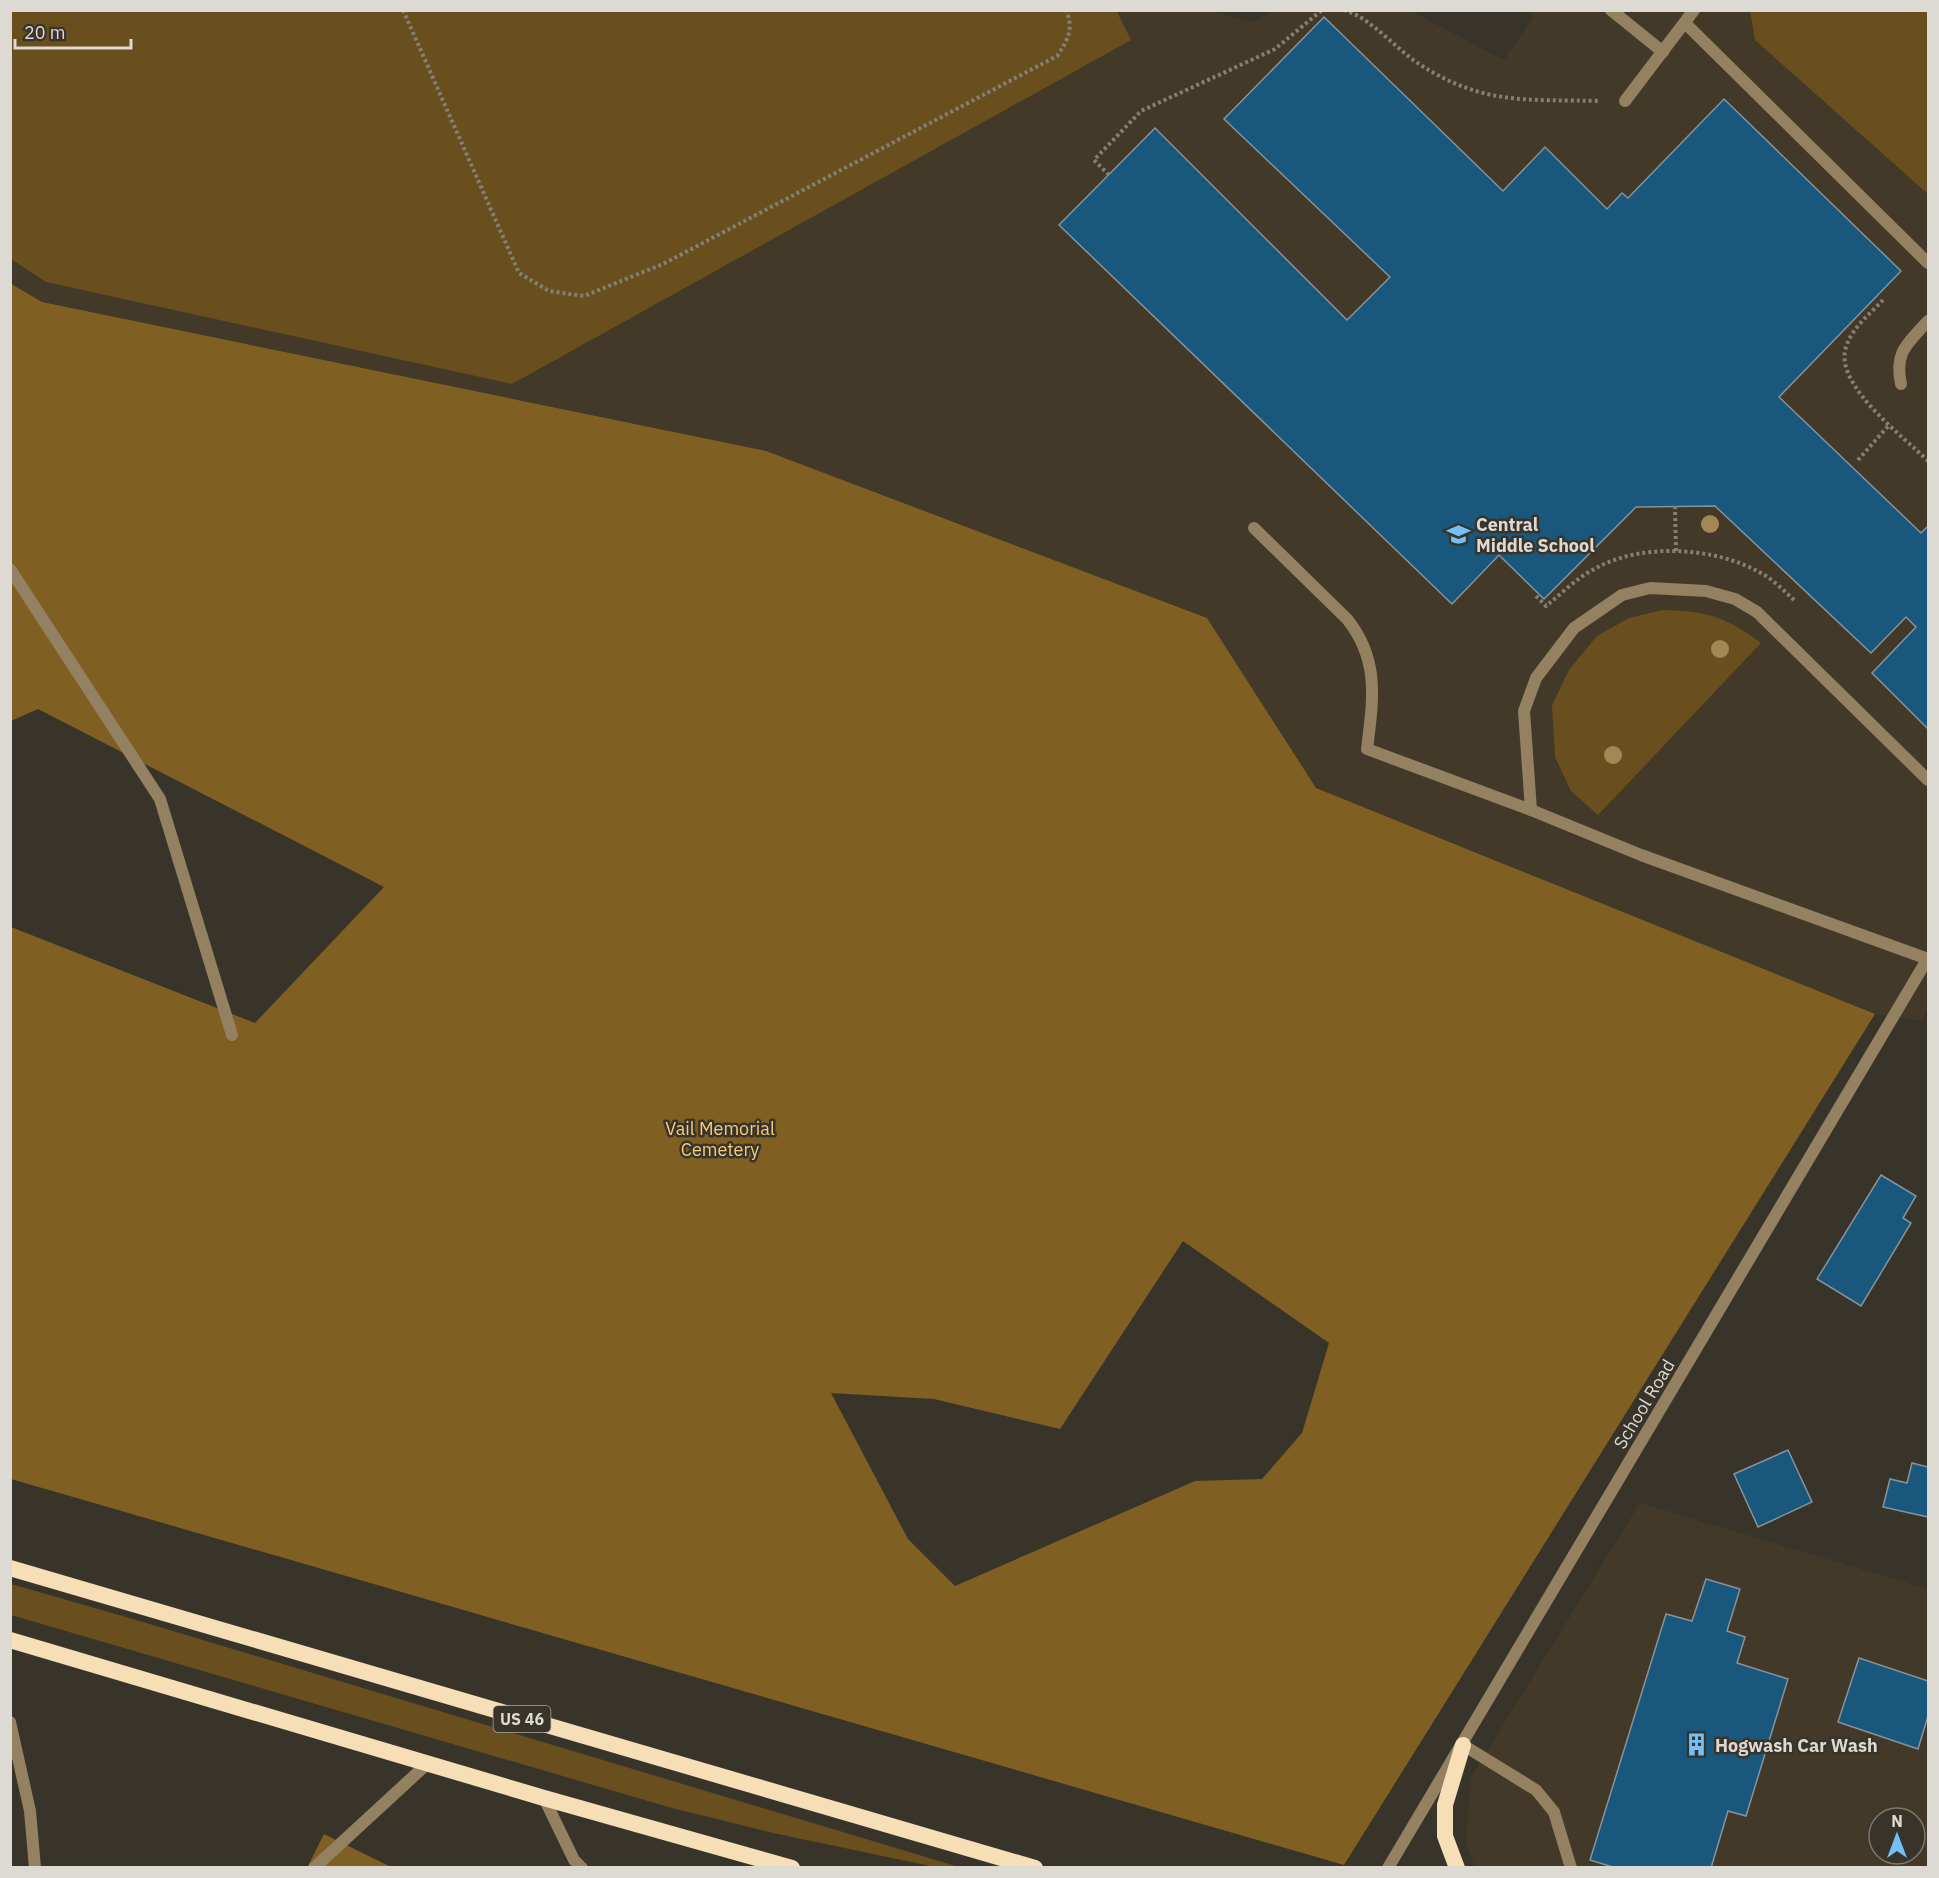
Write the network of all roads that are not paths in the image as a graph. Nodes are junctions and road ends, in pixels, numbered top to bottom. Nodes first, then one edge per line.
1 (1611, 10) edge
2 (1694, 10) edge
3 (1685, 23) junction
4 (1663, 52) junction
5 (1625, 101) road end
6 (1929, 263) edge
7 (1929, 321) edge
8 (1901, 384) dead end
9 (1254, 528) dead end
10 (10, 569) edge
11 (1929, 780) edge
12 (1531, 810) junction
13 (1928, 959) edge
14 (232, 1035) dead end
15 (10, 1568) edge
16 (10, 1640) edge
17 (10, 1722) edge
18 (1463, 1745) junction
19 (428, 1763) junction
20 (544, 1798) junction
21 (35, 1868) edge
22 (314, 1868) edge
23 (582, 1868) edge
24 (792, 1868) edge
25 (1035, 1868) edge
26 (1388, 1868) edge
27 (1458, 1868) edge
28 (1571, 1868) edge

1 - 4 street
2 - 3 street
3 - 4 street
3 - 6 street
4 - 5 street
7 - 8 street
9 - 12 street
10 - 14 street
11 - 12 street
12 - 13 street
13 - 18 street, School Road
15 - 25 highway, US 46
16 - 19 highway
17 - 21 street
18 - 26 street, School Road
18 - 27 highway
18 - 28 street
19 - 20 highway
19 - 22 street
20 - 23 street
20 - 24 highway

